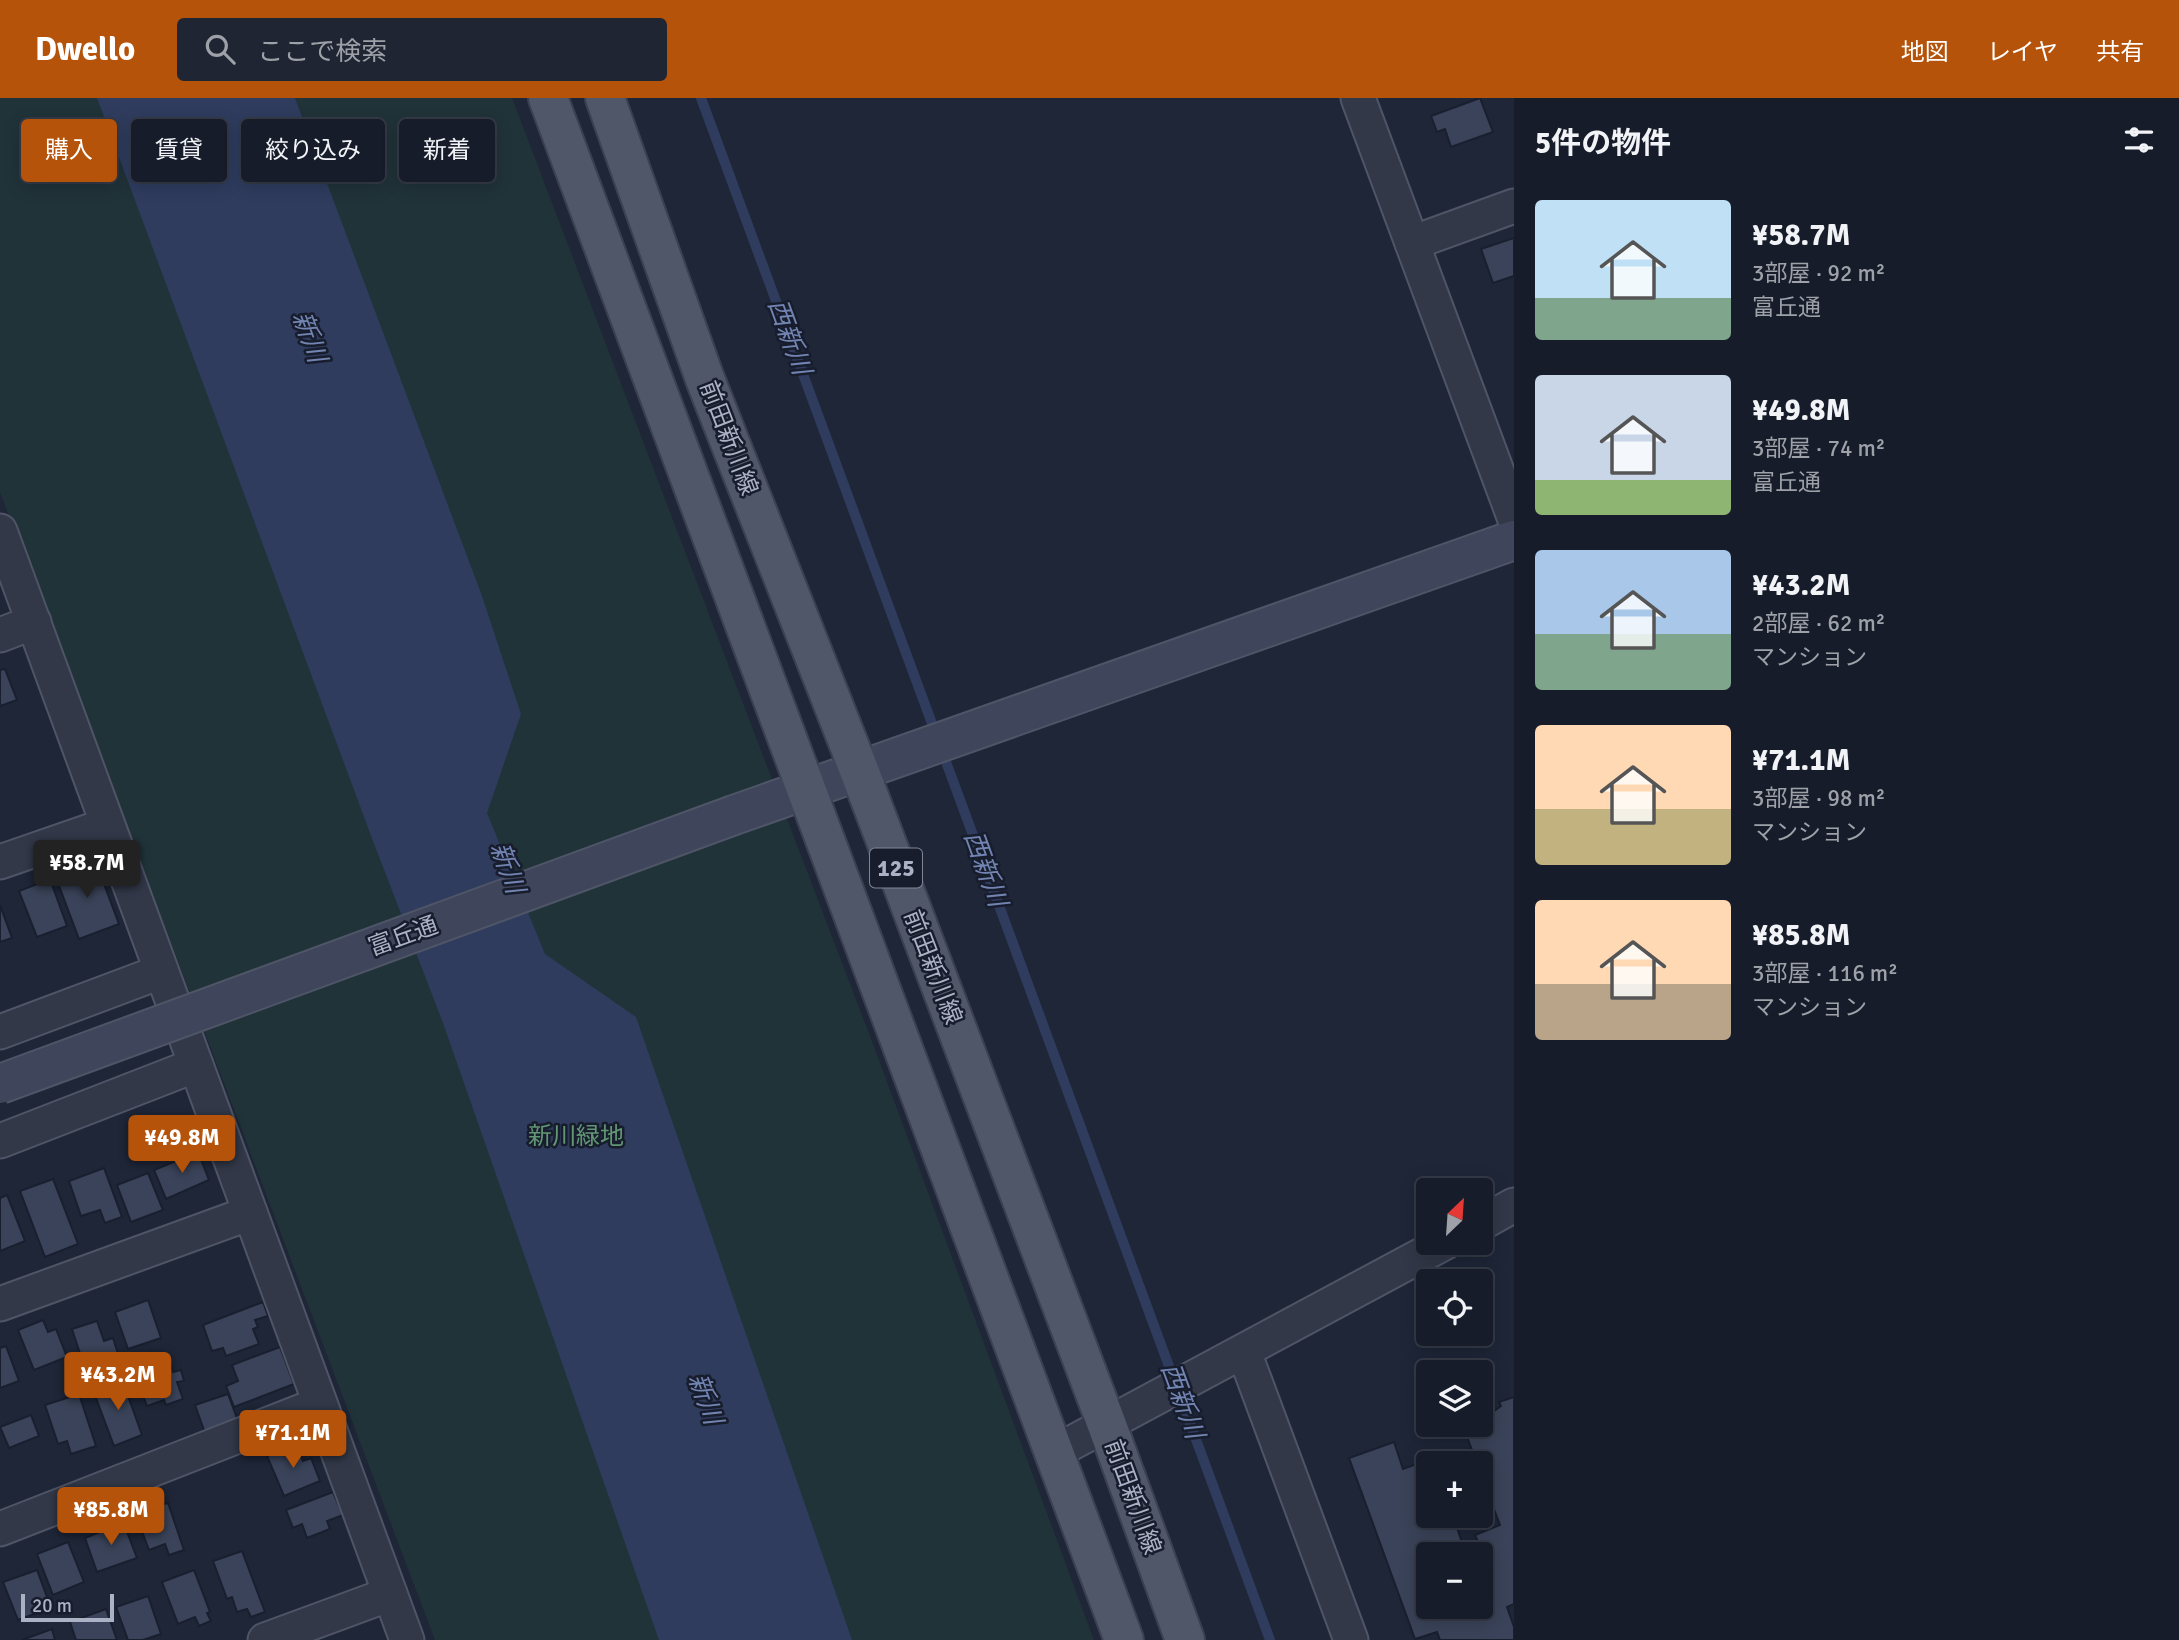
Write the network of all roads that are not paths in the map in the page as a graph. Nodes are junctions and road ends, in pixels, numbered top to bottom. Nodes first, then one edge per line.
1 (548, 98) edge
2 (605, 98) edge
3 (1358, 98) edge
4 (1514, 206) edge
5 (1412, 243) junction
6 (1514, 517) edge
7 (0, 531) edge
8 (1514, 540) edge
9 (34, 622) junction
10 (0, 635) edge
11 (859, 770) junction
12 (806, 788) junction
13 (107, 825) junction
14 (0, 862) edge
15 (160, 972) junction
16 (0, 1032) edge
17 (196, 1065) junction
18 (0, 1084) edge
19 (0, 1141) edge
20 (1514, 1205) edge
21 (250, 1213) junction
22 (1493, 1217) edge
23 (1422, 1255) edge
24 (0, 1304) edge
25 (1233, 1357) junction
26 (320, 1404) junction
27 (1107, 1425) junction
28 (1055, 1452) junction
29 (0, 1529) edge
30 (390, 1594) junction
31 (265, 1640) edge
32 (407, 1640) edge
33 (1124, 1640) edge
34 (1185, 1640) edge
35 (1350, 1640) edge

1 - 12 main road, 前田新川線 / 125
2 - 11 main road, 前田新川線 / 125
3 - 5 street
4 - 5 street
5 - 6 street
7 - 9 street
8 - 11 street, 富丘通
9 - 10 street
9 - 13 street
11 - 12 street, 富丘通
11 - 27 main road, 前田新川線 / 125
12 - 18 street, 富丘通, bridge
12 - 28 main road, 前田新川線 / 125
13 - 14 street
13 - 15 street
15 - 16 street
15 - 17 street
17 - 19 street
17 - 21 street
20 - 22 street
21 - 24 street
21 - 26 street
23 - 25 street
25 - 27 street
25 - 35 street
26 - 29 street
26 - 30 street
27 - 28 street
27 - 34 main road, 前田新川線 / 125
28 - 33 main road, 前田新川線 / 125
30 - 31 street
30 - 32 street

